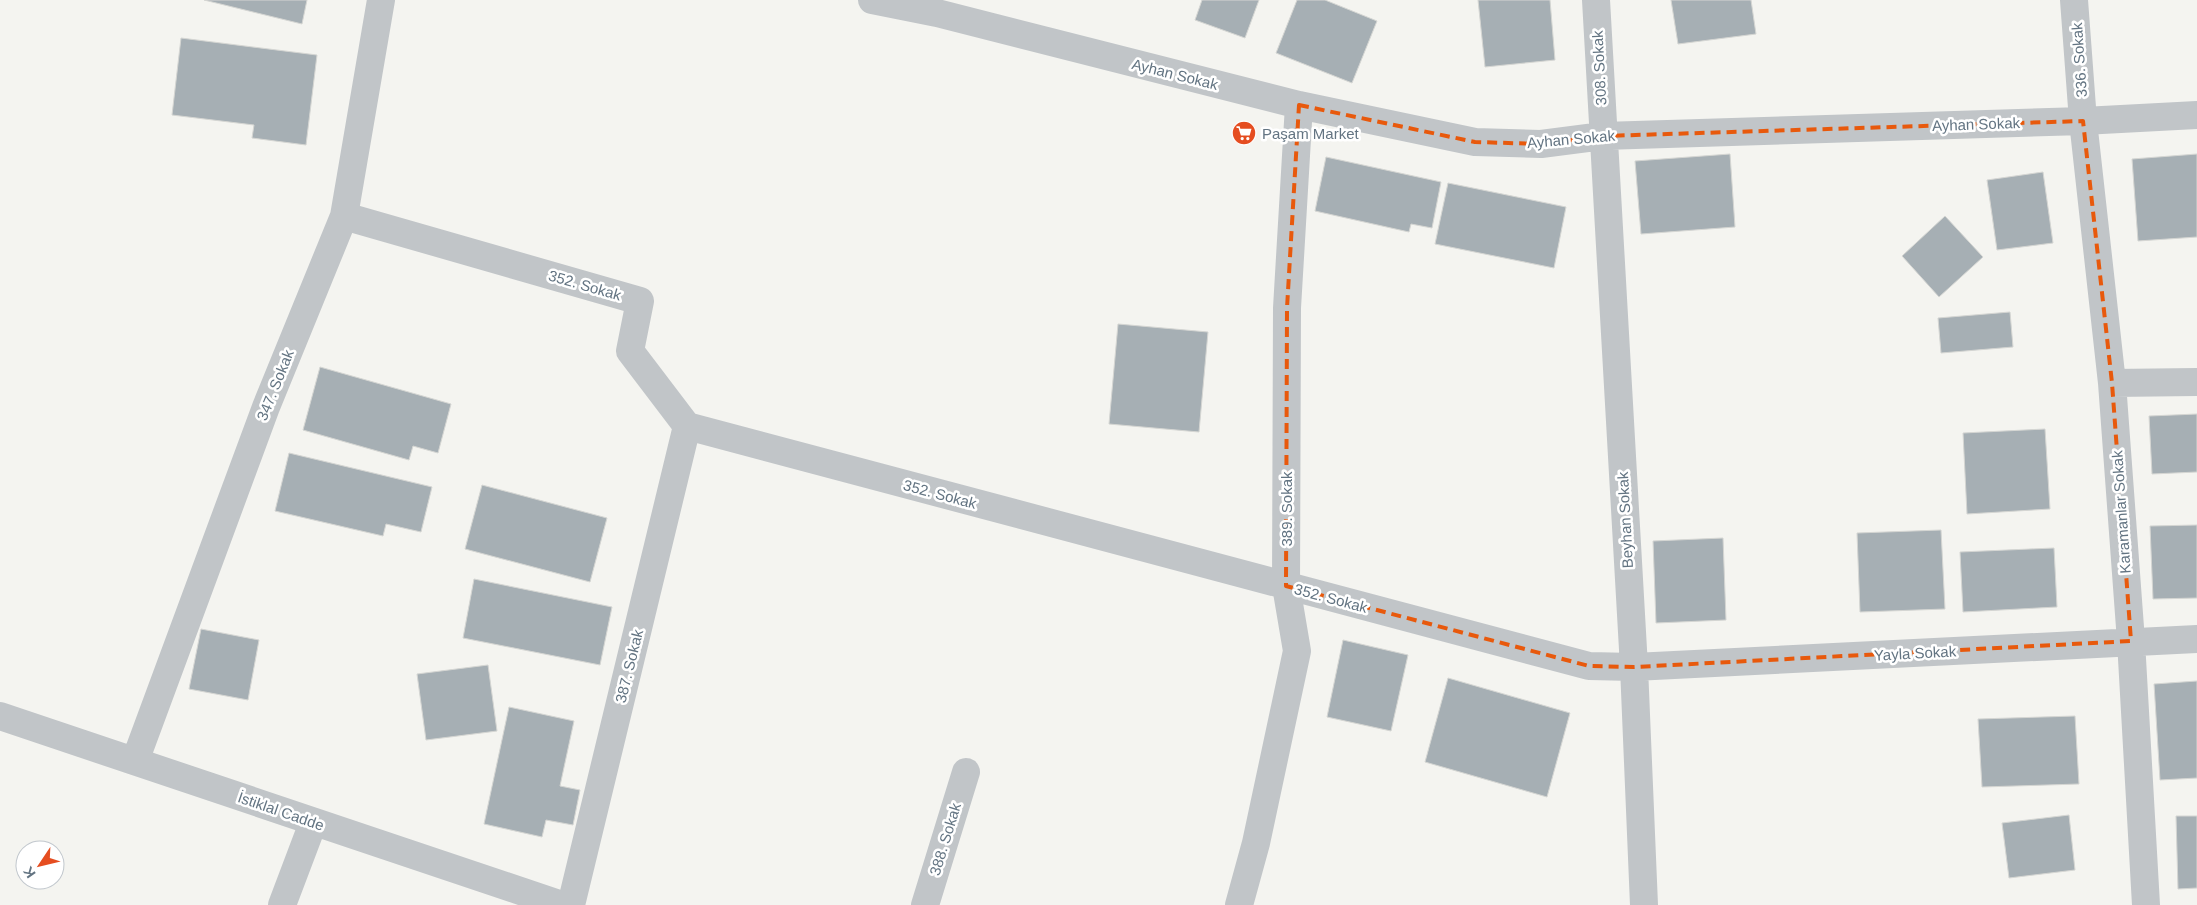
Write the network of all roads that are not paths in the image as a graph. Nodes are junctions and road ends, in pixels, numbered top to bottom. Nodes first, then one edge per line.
1 (381, 0) edge
2 (872, 0) edge
3 (1596, 0) edge
4 (2074, 0) edge
5 (939, 7) edge
6 (1299, 105) junction
7 (2197, 115) edge
8 (2083, 121) junction
9 (1603, 136) junction
10 (344, 216) junction
11 (2197, 382) edge
12 (2112, 383) junction
13 (687, 426) junction
14 (1286, 586) junction
15 (2197, 639) edge
16 (2131, 641) junction
17 (1634, 667) junction
18 (0, 716) edge
19 (135, 761) junction
20 (966, 772) dead end
21 (314, 823) junction
22 (282, 905) edge
23 (562, 905) edge
24 (571, 905) edge
25 (925, 905) edge
26 (1239, 905) edge
27 (1644, 905) edge
28 (2146, 905) edge

1 - 10 street, 347. Sokak
2 - 5 street, Ayhan Sokak
3 - 9 street, 308. Sokak
4 - 8 street, 336. Sokak
5 - 6 street, Ayhan Sokak
6 - 9 street, Ayhan Sokak
6 - 14 street, 389. Sokak
7 - 8 street, Ayhan Sokak
8 - 9 street, Ayhan Sokak
8 - 12 street, Karamanlar Sokak
9 - 17 street, Beyhan Sokak
10 - 13 street, 352. Sokak
10 - 19 street, 347. Sokak
11 - 12 street
12 - 16 street, Karamanlar Sokak
13 - 14 street, 352. Sokak
13 - 24 street, 387. Sokak
14 - 17 street, 352. Sokak
14 - 26 street, 389. Sokak
15 - 16 street, Yayla Sokak
16 - 17 street, Yayla Sokak
16 - 28 street, Karamanlar Sokak
17 - 27 street, Beyhan Sokak
18 - 19 street, İstiklal Cadde
19 - 21 street, İstiklal Cadde
20 - 25 street, 388. Sokak
21 - 22 street
21 - 23 street, İstiklal Cadde

